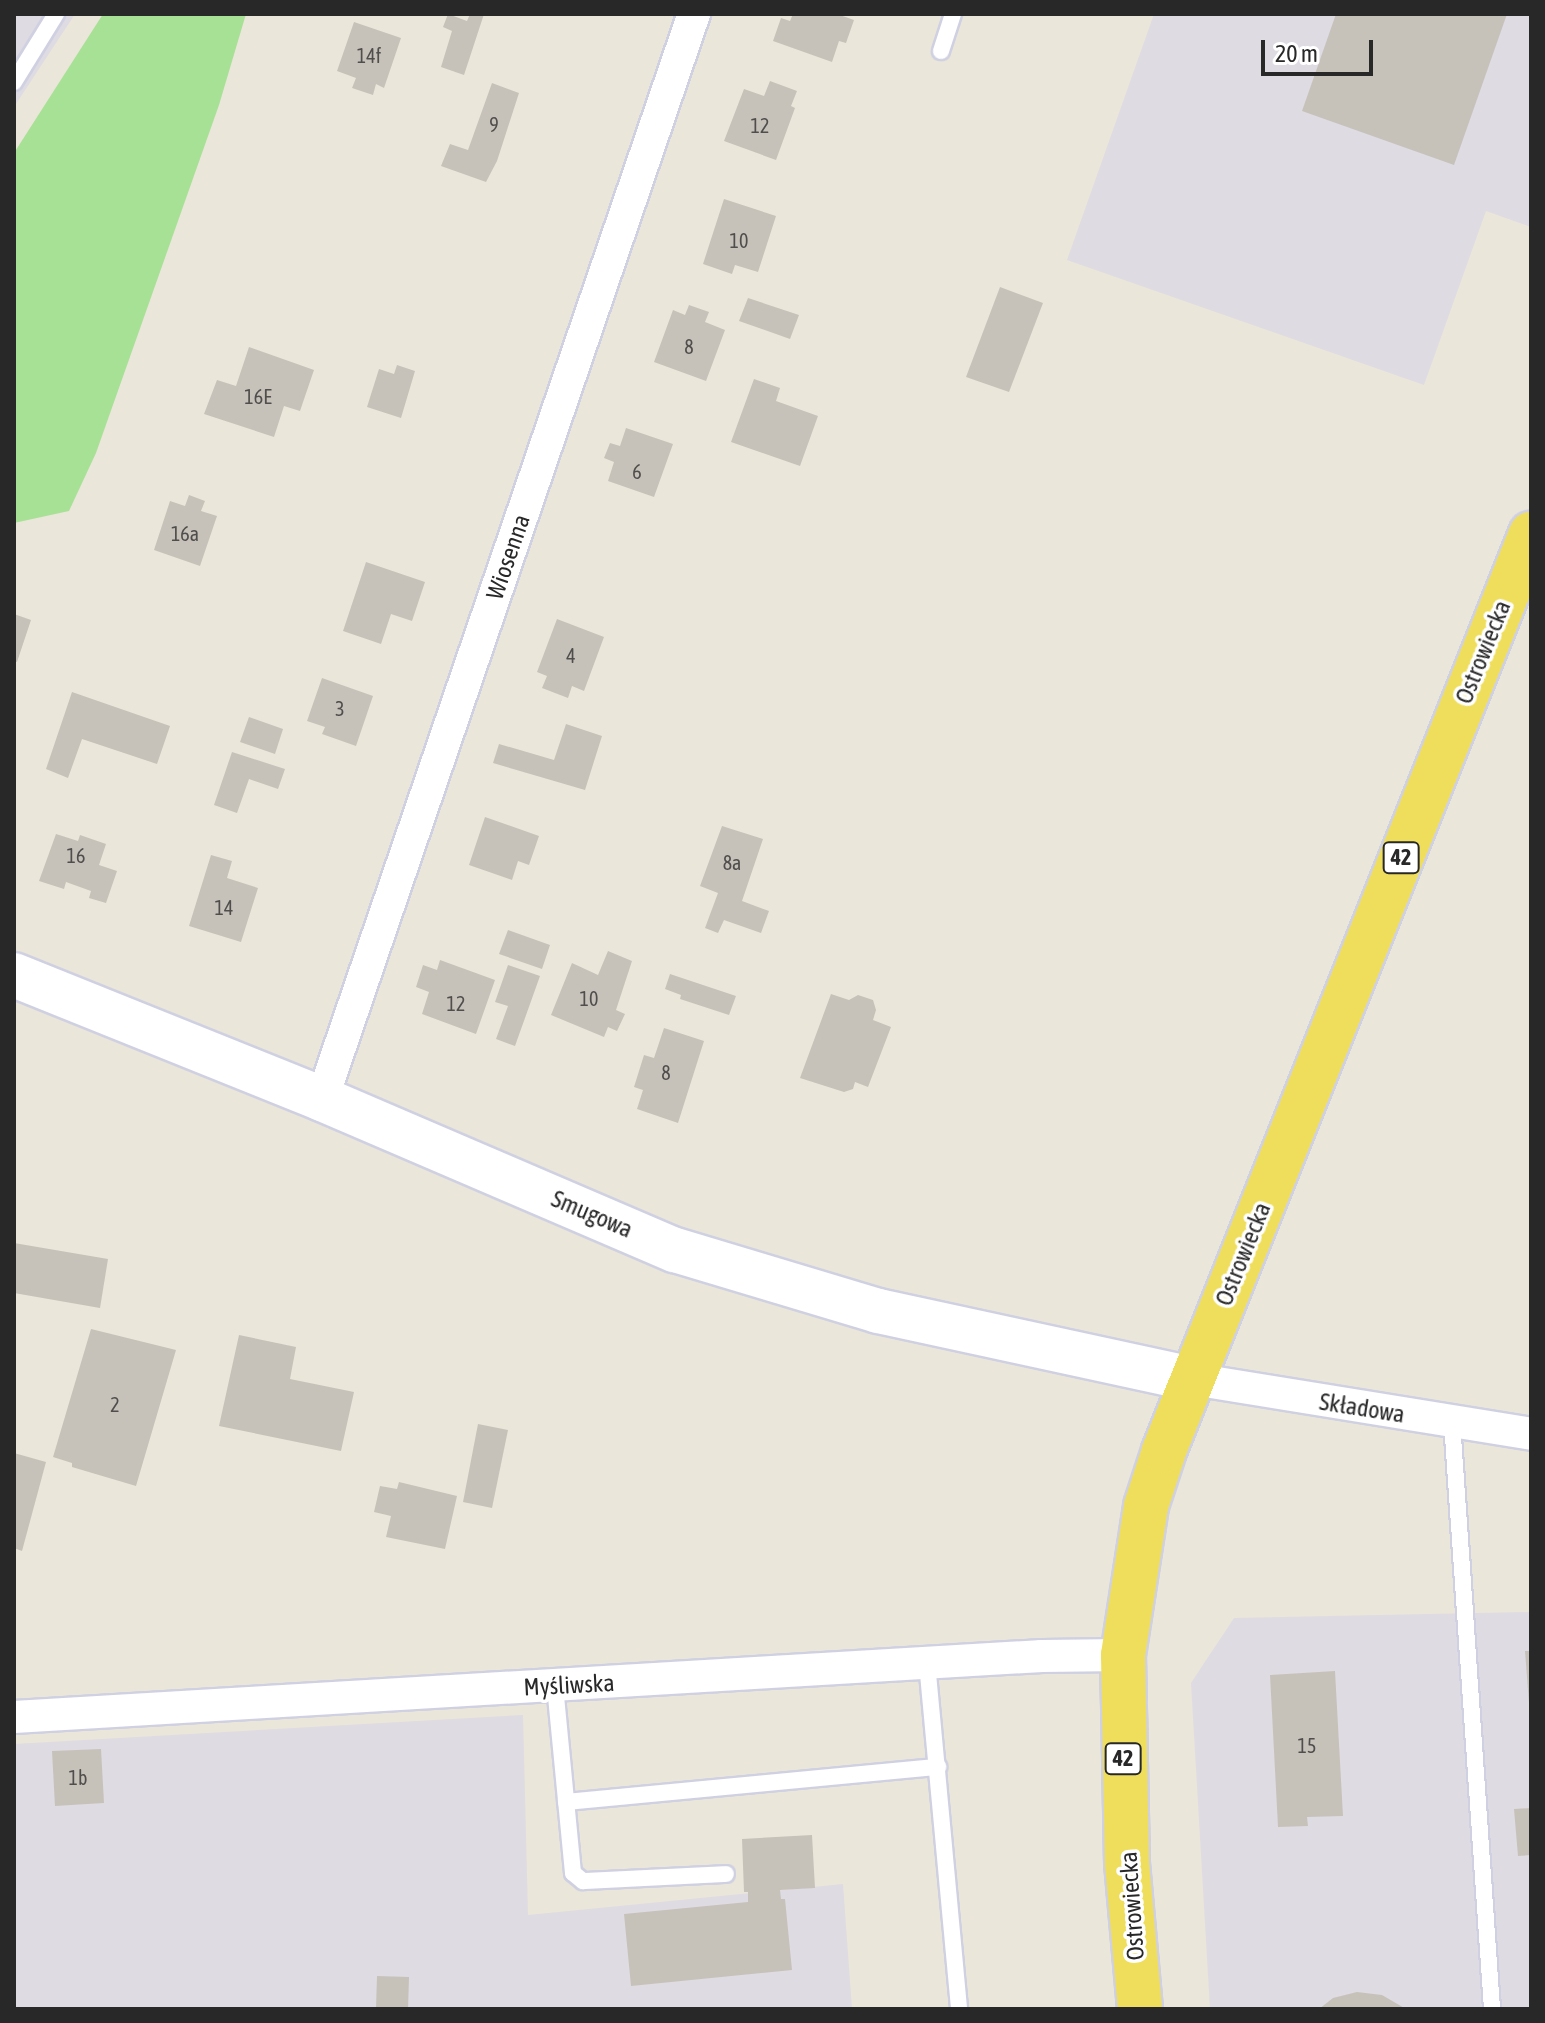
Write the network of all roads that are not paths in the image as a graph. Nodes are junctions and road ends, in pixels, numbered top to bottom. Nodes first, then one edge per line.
1 (56, 14) edge
2 (694, 14) edge
3 (953, 14) edge
4 (941, 51) dead end
5 (14, 82) edge
6 (1531, 534) edge
7 (14, 975) edge
8 (322, 1099) junction
9 (1193, 1379) junction
10 (1452, 1422) junction
11 (1531, 1434) edge
12 (1123, 1655) junction
13 (927, 1663) junction
14 (555, 1686) junction
15 (14, 1717) edge
16 (938, 1767) junction
17 (566, 1802) junction
18 (726, 1874) dead end
19 (959, 2009) edge
20 (1140, 2009) edge
21 (1492, 2009) edge

1 - 5 lane
2 - 8 street, Wiosenna
3 - 4 lane
6 - 9 main road, Ostrowiecka / 42
7 - 8 street, Smugowa
8 - 9 street, Smugowa
9 - 10 street, Składowa
9 - 12 main road, Ostrowiecka / 42
10 - 11 street, Składowa
10 - 21 lane
12 - 13 street, Myśliwska
12 - 20 main road, Ostrowiecka / 42
13 - 14 street, Myśliwska
13 - 16 lane
14 - 15 street, Myśliwska
14 - 17 lane
16 - 17 lane
16 - 19 lane
17 - 18 lane

